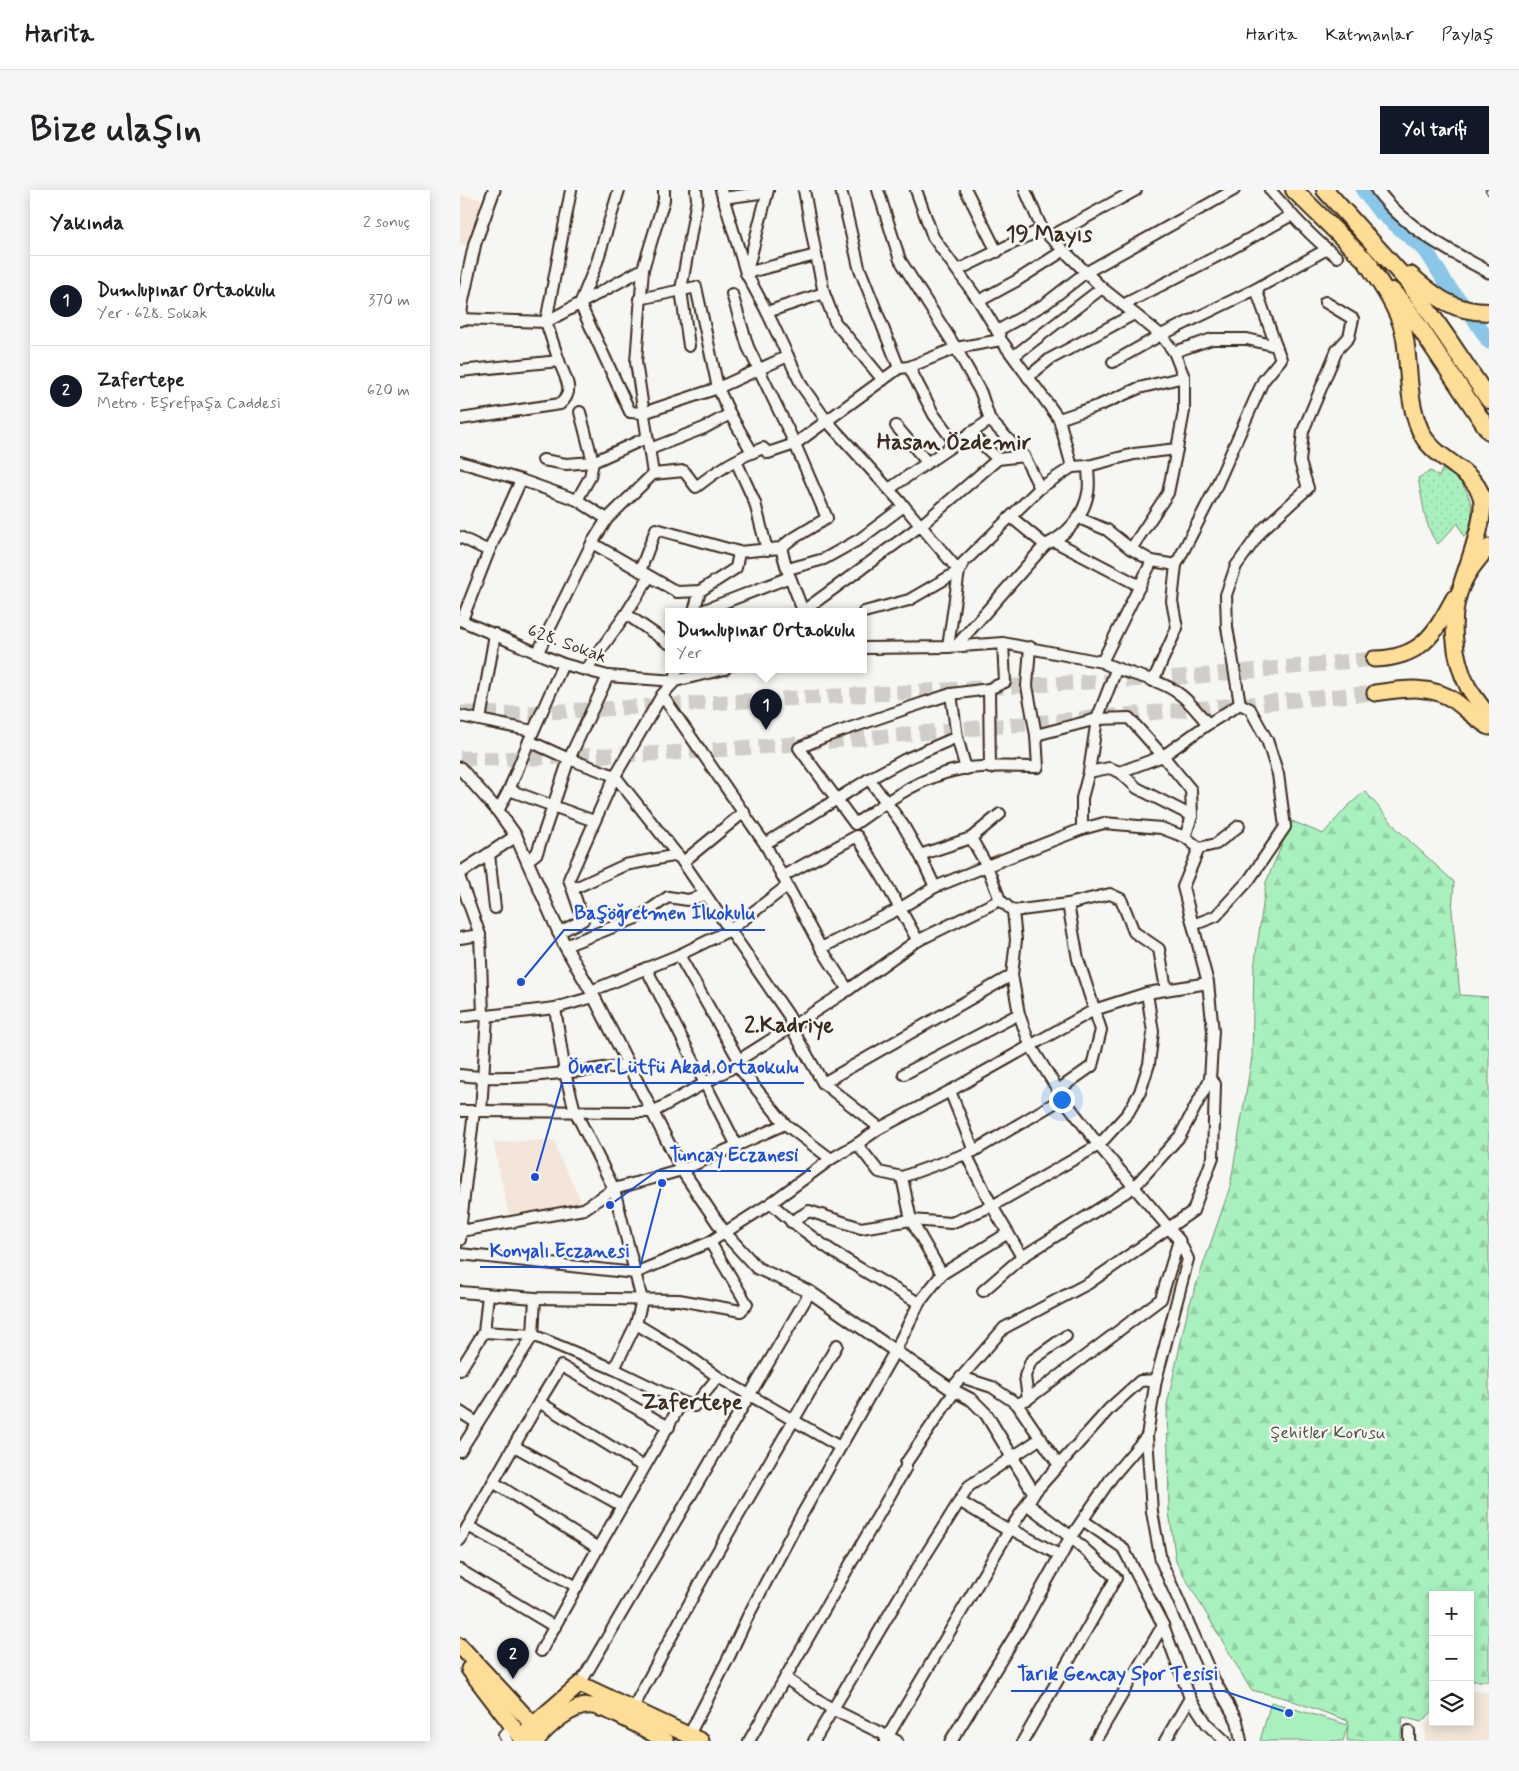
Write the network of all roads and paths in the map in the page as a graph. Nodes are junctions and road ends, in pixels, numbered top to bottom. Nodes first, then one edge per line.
1 (494, 190) edge
2 (571, 190) edge
3 (619, 190) edge
4 (664, 190) edge
5 (696, 190) edge
6 (804, 190) edge
7 (841, 190) edge
8 (878, 190) edge
9 (916, 190) edge
10 (966, 190) edge
11 (1025, 190) edge
12 (1136, 190) edge
13 (1234, 190) edge
14 (1270, 190) edge
15 (1294, 190) edge
16 (1324, 190) edge
17 (1377, 190) edge
18 (767, 191) edge
19 (722, 194) edge
20 (1292, 215) junction
21 (1042, 229) junction
22 (1363, 232) junction
23 (1050, 237) junction
24 (1327, 249) junction
25 (1063, 251) junction
26 (997, 252) junction
27 (816, 255) junction
28 (1337, 257) dead end
29 (1364, 258) junction
30 (643, 269) junction
31 (958, 270) junction
32 (1489, 272) edge
33 (746, 273) junction
34 (1085, 273) junction
35 (1102, 288) junction
36 (1256, 289) junction
37 (681, 290) junction
38 (824, 293) junction
39 (732, 294) dead end
40 (640, 299) junction
41 (980, 301) junction
42 (1326, 302) dead end
43 (580, 304) junction
44 (1123, 305) junction
45 (461, 312) edge
46 (767, 312) junction
47 (1489, 312) edge
48 (1134, 314) junction
49 (546, 322) junction
50 (1161, 335) junction
51 (999, 336) junction
52 (689, 346) dead end
53 (1276, 346) junction
54 (956, 348) junction
55 (1174, 352) junction
56 (788, 356) junction
57 (1014, 356) junction
58 (559, 361) junction
59 (1113, 362) dead end
60 (904, 367) junction
61 (759, 370) junction
62 (460, 371) edge
63 (1028, 377) junction
64 (1184, 377) junction
65 (883, 380) junction
66 (718, 388) junction
67 (1489, 400) edge
68 (580, 412) dead end
69 (643, 413) junction
70 (730, 414) junction
71 (460, 419) edge
72 (1059, 419) junction
73 (826, 420) junction
74 (990, 420) junction
75 (896, 426) dead end
76 (1489, 431) edge
77 (970, 433) junction
78 (646, 438) junction
79 (955, 443) junction
80 (795, 444) junction
81 (650, 449) junction
82 (1178, 449) junction
83 (752, 452) junction
84 (1024, 456) junction
85 (998, 459) junction
86 (543, 460) dead end
87 (736, 461) junction
88 (460, 462) edge
89 (594, 462) junction
90 (927, 462) junction
91 (1088, 466) junction
92 (1072, 467) junction
93 (653, 474) junction
94 (521, 480) junction
95 (1040, 488) junction
96 (889, 490) junction
97 (576, 500) junction
98 (904, 506) junction
99 (1011, 517) junction
100 (1079, 518) junction
101 (607, 519) junction
102 (920, 526) junction
103 (460, 537) edge
104 (592, 543) junction
105 (1050, 543) junction
106 (1489, 547) edge
107 (781, 548) junction
108 (1131, 549) junction
109 (767, 550) junction
110 (489, 551) junction
111 (739, 552) junction
112 (1152, 561) junction
113 (1176, 565) junction
114 (640, 571) junction
115 (959, 571) junction
116 (789, 573) junction
117 (650, 576) junction
118 (1462, 584) junction
119 (1140, 586) junction
120 (700, 590) junction
121 (695, 608) edge
122 (709, 608) edge
123 (802, 608) edge
124 (807, 608) edge
125 (867, 611) edge
126 (626, 614) junction
127 (461, 620) edge
128 (495, 634) junction
129 (665, 642) edge
130 (1004, 643) junction
131 (952, 647) junction
132 (1030, 647) junction
133 (867, 648) edge
134 (538, 652) junction
135 (1374, 659) tunnel mouth
136 (1102, 662) junction
137 (563, 664) junction
138 (586, 670) junction
139 (1116, 670) junction
140 (676, 673) edge
141 (708, 673) edge
142 (608, 676) junction
143 (1153, 680) junction
144 (675, 681) junction
145 (989, 689) junction
146 (1375, 693) tunnel mouth
147 (951, 694) junction
148 (662, 695) junction
149 (1240, 704) junction
150 (460, 716) edge
151 (1489, 716) edge
152 (1097, 719) junction
153 (480, 720) junction
154 (1208, 724) junction
155 (1489, 727) edge
156 (1036, 735) junction
157 (531, 736) junction
158 (957, 737) junction
159 (1163, 756) junction
160 (569, 759) junction
161 (460, 768) edge
162 (990, 768) junction
163 (966, 769) junction
164 (1090, 772) junction
165 (1120, 772) junction
166 (615, 776) junction
167 (869, 779) junction
168 (510, 790) junction
169 (837, 799) junction
170 (887, 801) junction
171 (553, 805) junction
172 (498, 810) junction
173 (744, 812) junction
174 (1000, 814) dead end
175 (1192, 816) junction
176 (594, 821) junction
177 (855, 824) junction
178 (1239, 826) dead end
179 (1082, 830) junction
180 (516, 836) junction
181 (857, 836) junction
182 (1185, 837) junction
183 (971, 838) junction
184 (765, 844) junction
185 (1199, 848) junction
186 (488, 854) junction
187 (920, 855) junction
188 (681, 858) junction
189 (527, 861) junction
190 (987, 866) junction
191 (460, 873) edge
192 (460, 879) edge
193 (785, 881) junction
194 (936, 887) junction
195 (573, 889) junction
196 (705, 894) junction
197 (1000, 900) junction
198 (1068, 904) junction
199 (495, 908) dead end
200 (899, 909) junction
201 (1013, 911) junction
202 (1193, 924) junction
203 (730, 930) junction
204 (558, 933) junction
205 (480, 935) junction
206 (460, 938) edge
207 (918, 941) junction
208 (565, 946) junction
209 (821, 948) junction
210 (679, 955) junction
211 (646, 968) junction
212 (1012, 975) junction
213 (1208, 983) junction
214 (1166, 989) junction
215 (848, 990) junction
216 (1147, 993) junction
217 (592, 994) junction
218 (555, 1008) junction
219 (1094, 1010) junction
220 (1019, 1014) junction
221 (485, 1015) junction
222 (460, 1017) edge
223 (791, 1027) junction
224 (1030, 1045) junction
225 (738, 1062) junction
226 (629, 1065) junction
227 (565, 1072) junction
228 (904, 1074) dead end
229 (460, 1075) edge
230 (484, 1078) junction
231 (1210, 1079) junction
232 (823, 1083) junction
233 (705, 1084) junction
234 (950, 1091) junction
235 (1060, 1094) junction
236 (460, 1111) edge
237 (477, 1111) junction
238 (575, 1111) junction
239 (653, 1112) junction
240 (784, 1124) junction
241 (880, 1128) junction
242 (857, 1144) junction
243 (1098, 1145) junction
244 (737, 1146) junction
245 (970, 1152) junction
246 (831, 1159) junction
247 (682, 1170) junction
248 (902, 1177) junction
249 (1134, 1187) junction
250 (614, 1189) junction
251 (463, 1190) edge
252 (771, 1203) junction
253 (992, 1206) junction
254 (911, 1220) junction
255 (791, 1222) junction
256 (1169, 1228) junction
257 (460, 1231) edge
258 (724, 1232) junction
259 (1008, 1233) junction
260 (460, 1240) edge
261 (1179, 1240) junction
262 (710, 1242) junction
263 (460, 1254) edge
264 (1022, 1257) junction
265 (635, 1273) junction
266 (942, 1274) junction
267 (984, 1291) dead end
268 (460, 1292) edge
269 (810, 1292) junction
270 (488, 1295) junction
271 (535, 1298) junction
272 (642, 1300) junction
273 (919, 1302) junction
274 (636, 1324) junction
275 (484, 1332) junction
276 (533, 1335) junction
277 (1066, 1336) dead end
278 (837, 1345) dead end
279 (895, 1351) junction
280 (614, 1369) junction
281 (460, 1370) edge
282 (718, 1376) junction
283 (961, 1377) junction
284 (1156, 1380) junction
285 (953, 1390) junction
286 (749, 1394) junction
287 (1028, 1399) junction
288 (539, 1402) junction
289 (682, 1402) junction
290 (1017, 1404) junction
291 (460, 1412) edge
292 (793, 1419) junction
293 (476, 1423) junction
294 (669, 1427) junction
295 (1147, 1436) junction
296 (1042, 1438) junction
297 (514, 1446) junction
298 (840, 1447) junction
299 (460, 1451) edge
300 (1011, 1457) junction
301 (1058, 1464) junction
302 (644, 1468) junction
303 (493, 1482) junction
304 (1034, 1493) junction
305 (959, 1501) junction
306 (1028, 1504) junction
307 (622, 1506) junction
308 (1084, 1521) junction
309 (468, 1526) junction
310 (1010, 1530) junction
311 (1072, 1537) junction
312 (460, 1540) edge
313 (598, 1548) junction
314 (1061, 1556) junction
315 (460, 1570) edge
316 (578, 1586) junction
317 (1163, 1625) junction
318 (555, 1627) junction
319 (460, 1646) edge
320 (541, 1651) dead end
321 (460, 1658) edge
322 (785, 1678) junction
323 (580, 1684) junction
324 (1190, 1698) junction
325 (633, 1708) junction
326 (832, 1709) junction
327 (539, 1735) edge
328 (516, 1737) edge
329 (695, 1738) edge
330 (890, 1739) edge
331 (666, 1741) edge
332 (749, 1741) edge
333 (814, 1741) edge
334 (951, 1741) edge
335 (1023, 1741) edge
336 (1095, 1741) edge
337 (1165, 1741) edge
338 (1226, 1741) edge
339 (1241, 1741) edge

1 - 45 street
2 - 49 street
3 - 43 street
4 - 30 street
5 - 37 street
6 - 27 street
7 - 60 street
8 - 54 street
9 - 31 street
10 - 26 street
11 - 21 street
12 - 23 street
13 - 34 street
14 - 20 street
15 - 29 highway
16 - 22 highway
17 - 32 street
18 - 19 street
18 - 33 street
19 - 33 street
20 - 24 street
20 - 44 street
21 - 23 street
21 - 26 street
22 - 47 highway
22 - 67 highway
23 - 25 street
24 - 28 street
24 - 36 street
25 - 34 street
25 - 41 street
26 - 31 street
27 - 33 street
27 - 38 street
29 - 76 highway
29 - 118 highway
30 - 40 street
30 - 43 street
31 - 41 street
33 - 46 street
34 - 35 street
34 - 51 street
35 - 44 street
35 - 57 street
36 - 50 street
36 - 53 street
37 - 40 street
37 - 52 street
37 - 66 street
38 - 46 street
38 - 65 street
39 - 61 street
40 - 69 street
41 - 51 street
42 - 149 street
43 - 49 street
43 - 69 street
44 - 48 street
45 - 49 street
46 - 56 street
48 - 50 street
48 - 63 street
49 - 58 street
50 - 55 street
50 - 59 street
51 - 54 street
51 - 57 street
53 - 55 street
53 - 113 street
54 - 60 street
54 - 74 street
55 - 64 street
56 - 61 street
56 - 73 street
57 - 63 street
58 - 62 street
58 - 71 street
60 - 65 street
60 - 79 street
61 - 66 street
61 - 80 street
63 - 72 street
64 - 72 street
64 - 82 street
65 - 73 street
66 - 69 street
66 - 70 street
68 - 89 street
69 - 78 street
70 - 81 street
70 - 83 street
72 - 92 street
73 - 80 street
73 - 96 street
74 - 77 street
74 - 84 street
75 - 90 street
77 - 79 street
77 - 85 street
78 - 81 street
78 - 89 street
79 - 90 street
80 - 83 street
80 - 107 street
81 - 93 street
82 - 91 street
82 - 108 street
83 - 87 street
84 - 85 street
84 - 95 street
85 - 102 street
86 - 89 street
87 - 93 street
87 - 109 street
88 - 94 street
89 - 97 street
90 - 96 street
91 - 92 street
91 - 100 street
92 - 95 street
93 - 101 street
94 - 97 street
94 - 110 street
95 - 99 street
96 - 98 street
97 - 101 street
98 - 102 street
98 - 116 street
99 - 105 street
99 - 115 street
100 - 105 street
100 - 108 street
101 - 104 street
102 - 115 street
102 - 124 street
103 - 110 street
104 - 114 street
104 - 134 street
105 - 119 street
105 - 131 street
106 - 118 main road
107 - 109 street
107 - 116 street
108 - 112 street
109 - 111 street
110 - 127 street
111 - 114 street
111 - 120 street
112 - 113 street
112 - 119 street
113 - 143 street
114 - 117 street
115 - 125 street
115 - 131 street
116 - 122 street
116 - 123 street
117 - 120 street
117 - 126 street
118 - 135 main road
118 - 151 main road
119 - 136 street
120 - 121 street
126 - 129 street
126 - 138 street
127 - 128 street, 628. Sokak
128 - 134 street, 628. Sokak
128 - 153 street
130 - 131 street
130 - 132 street
130 - 145 street
131 - 133 street
132 - 136 street
132 - 156 street
134 - 137 street, 628. Sokak
136 - 139 street
137 - 138 street, 628. Sokak
137 - 157 street
138 - 142 street, 628. Sokak
139 - 143 street
139 - 152 street
140 - 144 street
141 - 144 street, 628. Sokak
142 - 144 street, 628. Sokak
142 - 160 street
143 - 154 street
144 - 148 street
145 - 147 street
145 - 162 street
146 - 155 main road
147 - 158 street
147 - 169 street
148 - 166 street
148 - 173 street
149 - 154 street
149 - 202 street
150 - 153 street
152 - 156 street
152 - 159 street
152 - 164 street
153 - 157 street
154 - 159 street
156 - 162 street
157 - 160 street
157 - 168 street
158 - 163 street
158 - 167 street
159 - 165 street
159 - 175 street
160 - 166 street
160 - 171 street
161 - 172 street
162 - 163 street
163 - 170 street
164 - 165 street
164 - 179 street
165 - 175 street
166 - 176 street
166 - 188 street
167 - 169 street
167 - 170 street
168 - 171 street
168 - 172 street
169 - 177 street
169 - 184 street
170 - 177 street
170 - 187 street
171 - 176 street
171 - 189 street
172 - 180 street
173 - 184 street
173 - 188 street
174 - 183 street
175 - 182 street
176 - 195 street
177 - 181 street
178 - 185 street
179 - 182 street
179 - 190 street
180 - 186 street
180 - 189 street
181 - 193 street
181 - 200 street
182 - 185 street
183 - 187 street
183 - 190 street
184 - 193 street
185 - 202 street
186 - 191 street
186 - 199 street
187 - 194 street
188 - 195 street
188 - 196 street
189 - 204 street
190 - 194 street
190 - 197 street
192 - 205 street
193 - 203 street
193 - 209 street
194 - 200 street
195 - 204 street
196 - 203 street
196 - 208 street
197 - 201 street
197 - 207 street
198 - 201 street
198 - 214 street
198 - 219 street
200 - 207 street
200 - 209 street
201 - 212 street
202 - 213 street
203 - 210 street
203 - 223 street
204 - 208 street
205 - 206 street
205 - 221 street
207 - 215 street
208 - 217 street
209 - 215 street
210 - 211 street
210 - 225 street
211 - 217 street
211 - 233 street
212 - 220 street
212 - 232 street
213 - 214 street
213 - 231 street
214 - 216 street
215 - 223 street
216 - 219 street
216 - 243 street
217 - 218 street
217 - 226 street
218 - 221 street
218 - 227 street
219 - 224 street
219 - 235 street
220 - 224 street
220 - 228 street
221 - 222 street
221 - 230 street
223 - 225 street
223 - 232 street
224 - 234 street
224 - 235 street
225 - 233 street
225 - 240 street
226 - 227 street
226 - 239 street
227 - 230 street
227 - 238 street
229 - 230 street
230 - 237 street
231 - 249 street
231 - 256 street
232 - 241 street
233 - 239 street
233 - 244 street
234 - 241 street
234 - 245 street
235 - 243 street
235 - 245 street
236 - 237 street
237 - 238 street
237 - 251 street
238 - 239 street
238 - 250 street
239 - 247 street
240 - 244 street
240 - 246 street
241 - 242 street
242 - 246 street
242 - 248 street
243 - 249 street
243 - 253 street
244 - 247 street
245 - 248 street
245 - 253 street
246 - 252 street
247 - 250 street
247 - 258 street
248 - 254 street
249 - 256 street
249 - 264 street
250 - 257 street
250 - 265 street
251 - 257 street
252 - 255 street
252 - 258 street
253 - 254 street
253 - 259 street
254 - 255 street
254 - 266 street
255 - 273 street
256 - 261 street
256 - 283 street
257 - 260 street
258 - 262 street
258 - 269 street
259 - 264 street
259 - 266 street
261 - 284 street
261 - 287 street
262 - 265 street
262 - 272 street
263 - 265 street
264 - 267 street
265 - 272 street
266 - 273 street
268 - 270 street
269 - 279 street
269 - 286 street
270 - 271 street
270 - 275 street
271 - 272 street
271 - 276 street
272 - 274 street
273 - 279 street
274 - 280 street
274 - 282 street
275 - 276 street
275 - 281 street
276 - 280 street
276 - 293 street
277 - 287 street
278 - 292 street
279 - 285 street
279 - 298 street
280 - 289 street
282 - 286 street
282 - 289 street
283 - 285 street
283 - 290 street
284 - 295 street
284 - 301 street
285 - 300 street
285 - 322 street
286 - 292 street
286 - 323 street
287 - 290 street
288 - 294 street
288 - 297 street
288 - 302 street
289 - 294 street
290 - 296 street
291 - 293 street
292 - 298 street
292 - 325 street
293 - 299 street
294 - 302 street
295 - 308 street
295 - 339 street
296 - 300 street
296 - 301 street
297 - 303 street
297 - 307 street
298 - 329 street
300 - 304 street
300 - 305 street
301 - 304 street
302 - 307 street
303 - 309 street
303 - 313 street
304 - 306 street
305 - 310 street
305 - 326 street
306 - 310 street
306 - 311 street
307 - 313 street
308 - 311 street
308 - 317 street
309 - 312 street
309 - 316 street
310 - 314 street
310 - 330 street
311 - 314 street
311 - 335 street
313 - 316 street
314 - 334 street
315 - 318 street
316 - 318 street
317 - 324 street
317 - 336 street
318 - 320 street
319 - 327 main road
321 - 328 main road
322 - 326 street
322 - 332 street
323 - 325 main road
323 - 327 main road
324 - 337 street
324 - 338 street
325 - 329 main road
326 - 330 street
326 - 333 street
327 - 328 main road
327 - 331 main road

